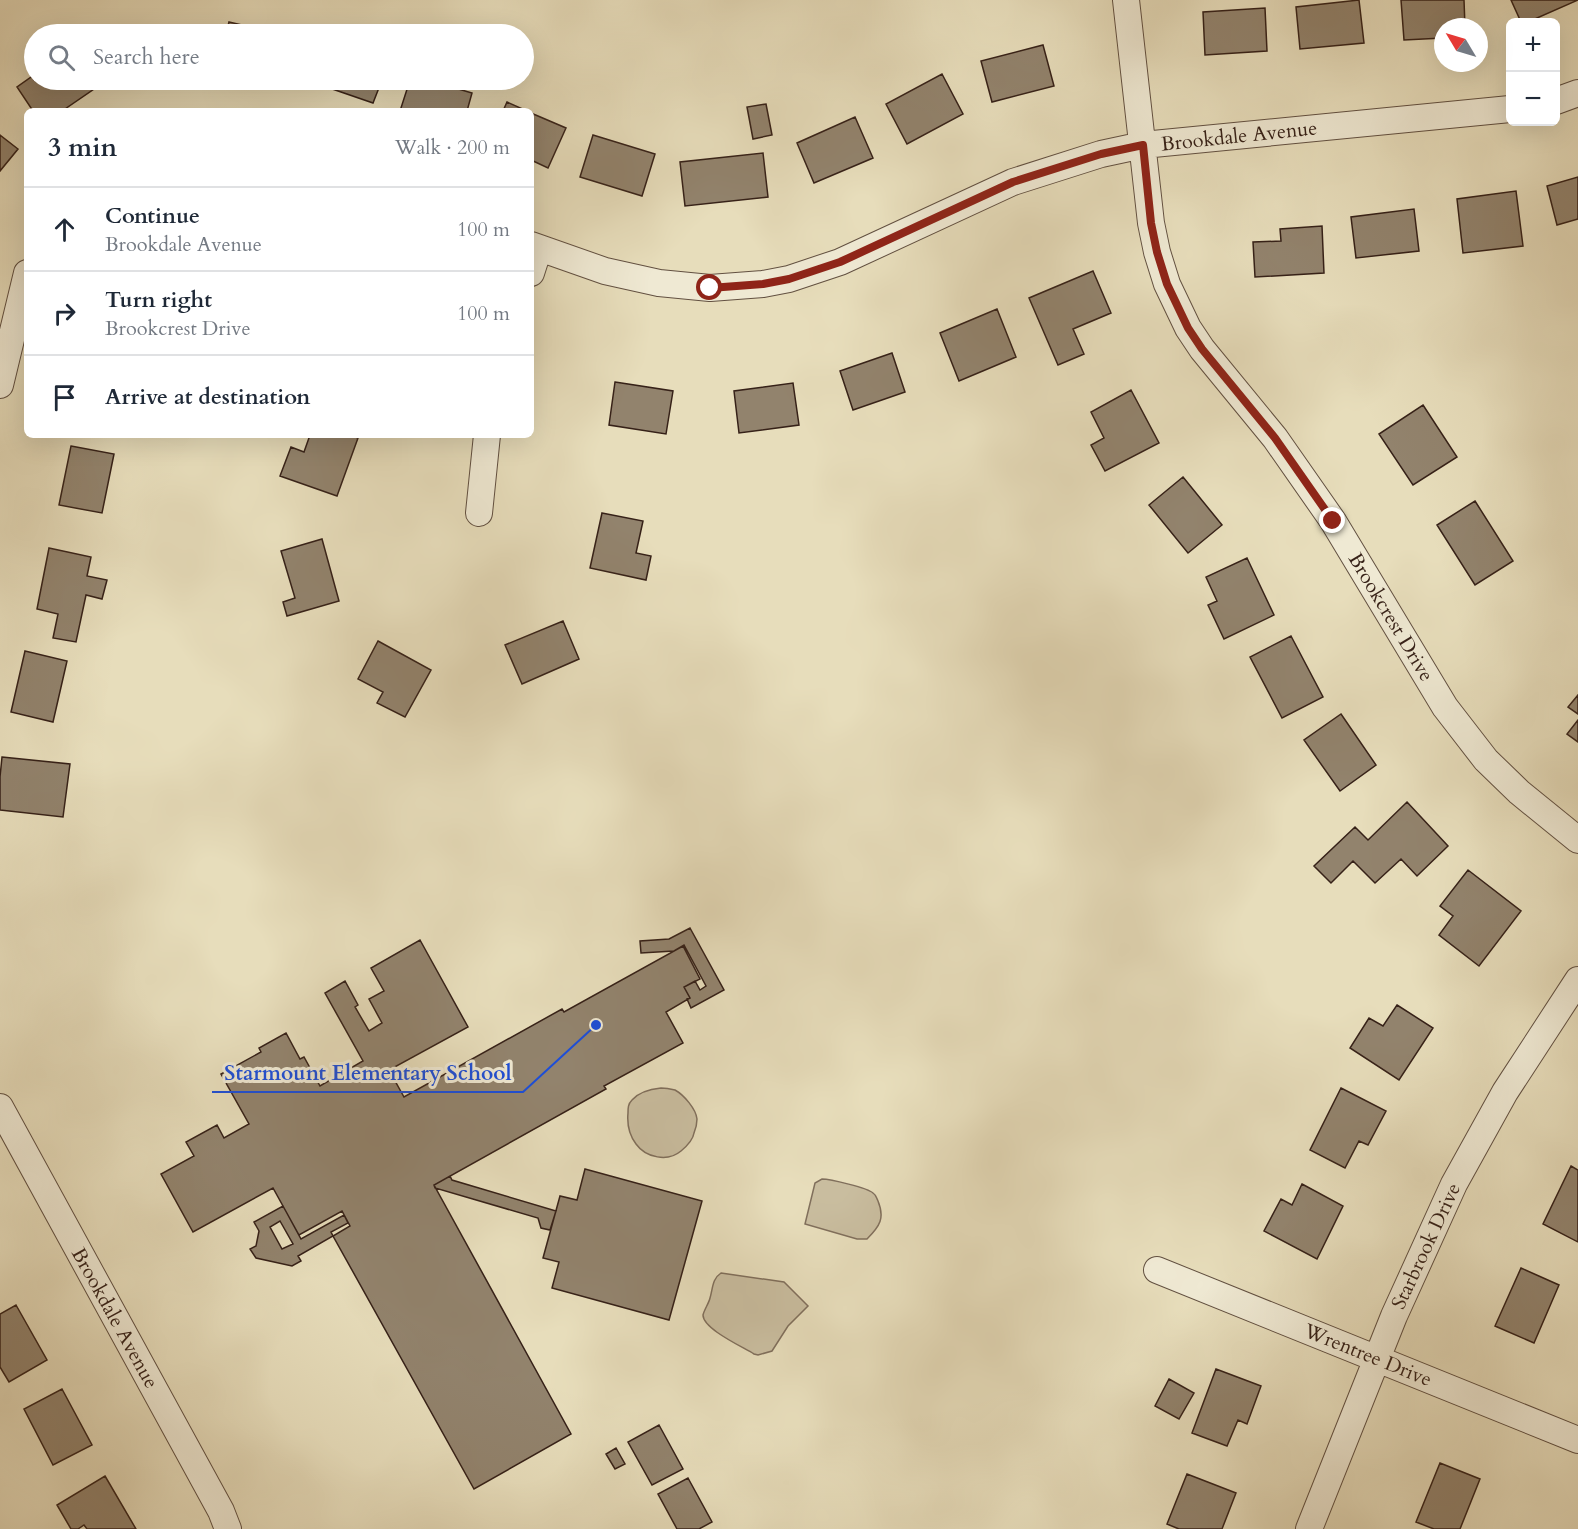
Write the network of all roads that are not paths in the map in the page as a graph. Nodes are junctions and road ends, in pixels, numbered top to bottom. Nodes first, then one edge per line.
1 (1126, 0) edge
2 (1578, 93) edge
3 (1560, 100) edge
4 (1506, 109) edge
5 (1143, 145) junction
6 (535, 247) edge
7 (24, 285) edge
8 (0, 385) edge
9 (488, 438) edge
10 (479, 513) dead end
11 (1578, 840) edge
12 (1578, 980) edge
13 (0, 1107) edge
14 (1157, 1270) dead end
15 (1378, 1359) junction
16 (1578, 1440) edge
17 (228, 1529) edge
18 (1309, 1529) edge

1 - 5 street, Brookcrest Drive
2 - 3 street
4 - 5 street, Brookdale Avenue
5 - 6 street, Brookdale Avenue
5 - 11 street, Brookcrest Drive
7 - 8 street
9 - 10 street
12 - 15 street, Starbrook Drive
13 - 17 street, Brookdale Avenue
14 - 15 street, Wrentree Drive
15 - 16 street, Wrentree Drive
15 - 18 street, Starbrook Drive

